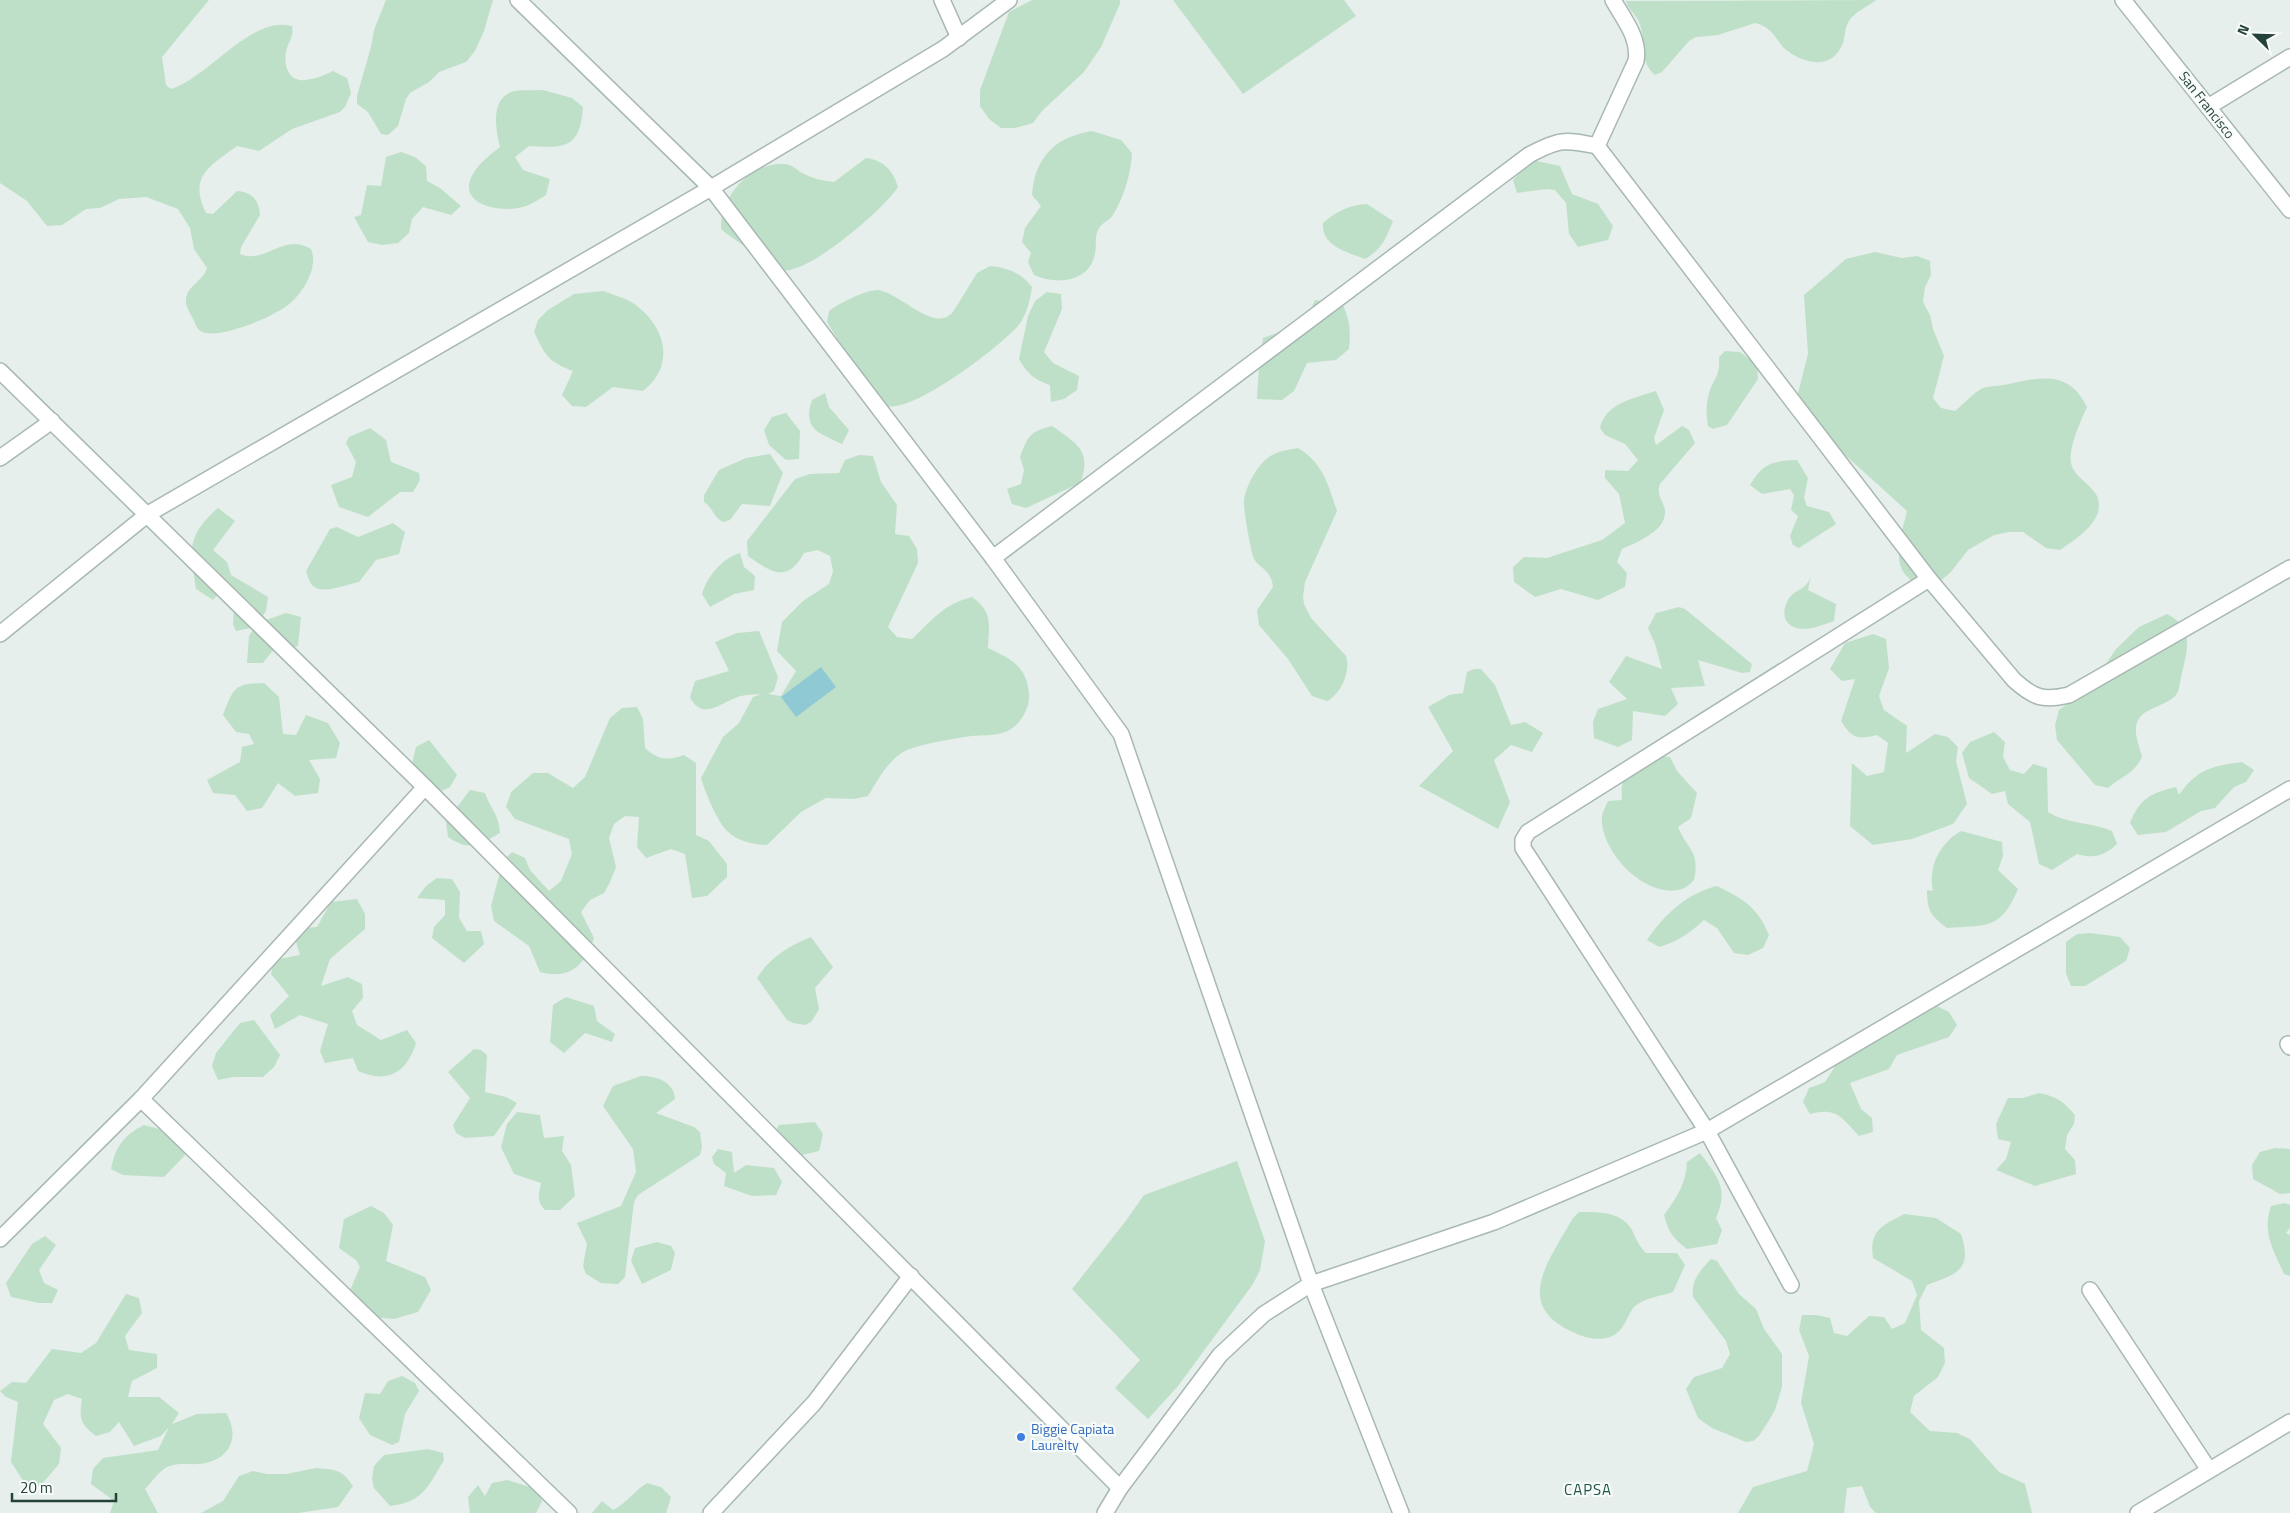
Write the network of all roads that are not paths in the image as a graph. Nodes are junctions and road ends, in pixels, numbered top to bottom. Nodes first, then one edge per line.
1 (518, 0) edge
2 (942, 0) edge
3 (1009, 0) edge
4 (1613, 0) edge
5 (2123, 0) edge
6 (959, 38) junction
7 (2290, 57) edge
8 (2208, 107) junction
9 (1597, 146) junction
10 (711, 188) junction
11 (2290, 210) edge
12 (0, 371) edge
13 (52, 421) junction
14 (0, 458) edge
15 (148, 514) junction
16 (993, 558) junction
17 (2290, 568) edge
18 (1929, 579) junction
19 (0, 634) edge
20 (426, 787) junction
21 (2290, 789) edge
22 (141, 1099) junction
23 (1707, 1132) junction
24 (0, 1239) edge
25 (911, 1276) junction
26 (1311, 1284) junction
27 (1791, 1285) dead end
28 (2090, 1290) dead end
29 (2290, 1422) edge
30 (2209, 1470) junction
31 (1120, 1488) junction
32 (569, 1513) edge
33 (711, 1513) edge
34 (1105, 1513) edge
35 (1401, 1513) edge
36 (2138, 1513) edge

1 - 10 street
2 - 6 street
3 - 6 street
4 - 9 street
5 - 8 street, San Francisco
6 - 10 street
7 - 8 street
8 - 11 street, San Francisco
9 - 16 street
9 - 18 street
10 - 15 street
10 - 16 street
12 - 13 street
13 - 14 street
13 - 15 street
15 - 19 street
15 - 20 street
16 - 26 street
17 - 18 street
18 - 23 street
20 - 22 street
20 - 25 street
21 - 23 street
22 - 24 street
22 - 32 street
23 - 26 street
23 - 27 street
25 - 31 street
25 - 33 street
26 - 31 street
26 - 35 street
28 - 30 street
29 - 30 street
30 - 36 street
31 - 34 street

